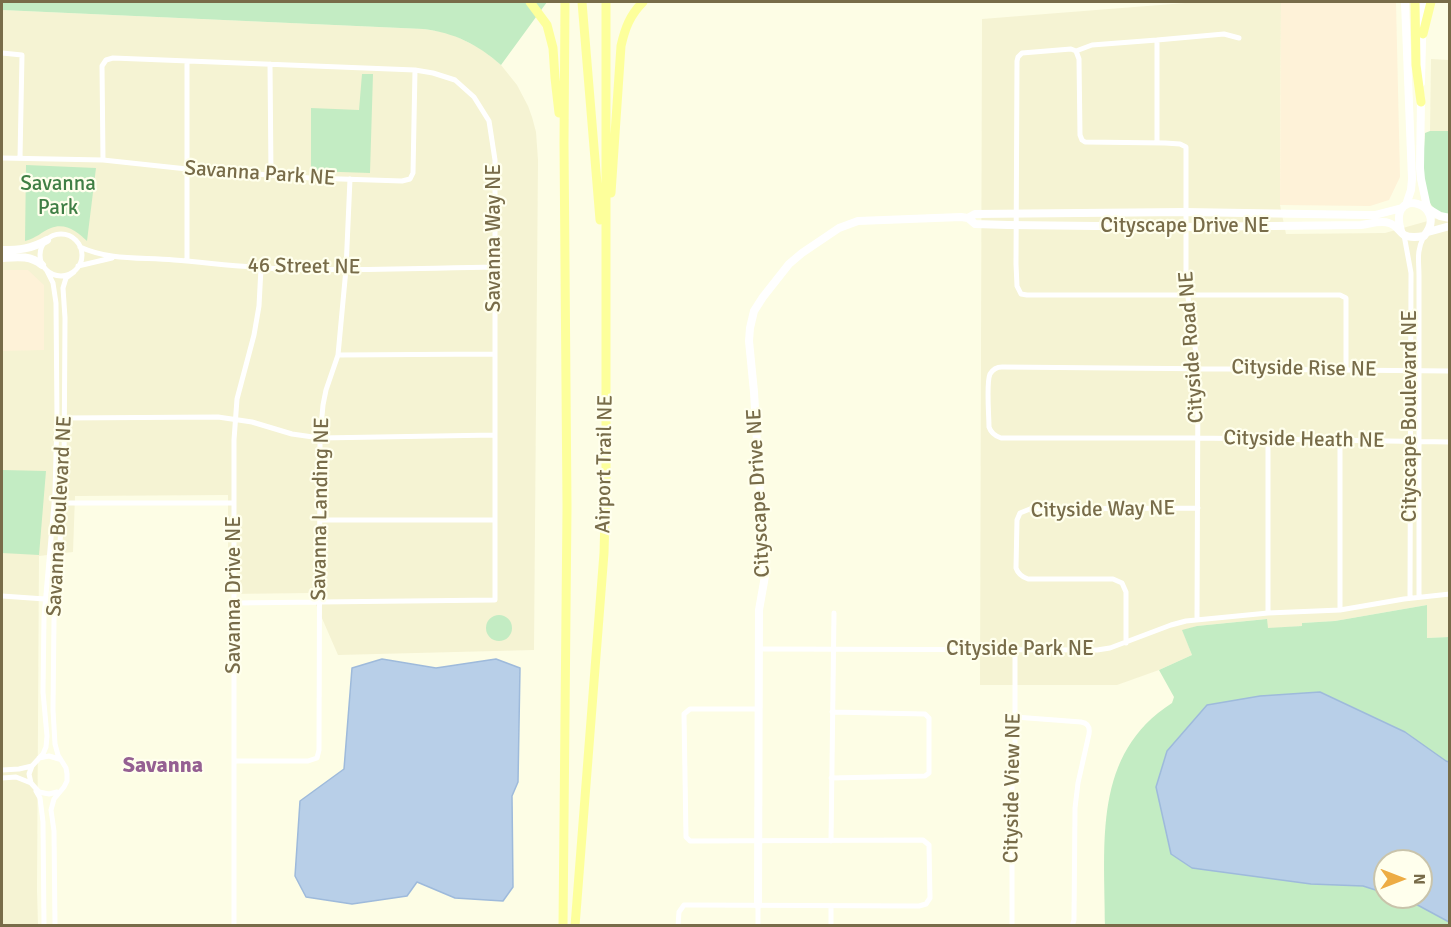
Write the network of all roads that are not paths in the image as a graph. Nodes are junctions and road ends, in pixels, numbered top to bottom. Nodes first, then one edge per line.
1 (530, 2) edge
2 (565, 2) edge
3 (582, 2) edge
4 (606, 2) edge
5 (643, 2) edge
6 (1405, 2) edge
7 (1415, 2) edge
8 (1423, 2) edge
9 (1431, 2) edge
10 (1423, 34) junction
11 (1239, 38) dead end
12 (1157, 40) junction
13 (1076, 51) junction
14 (2, 54) edge
15 (187, 61) junction
16 (270, 64) junction
17 (415, 70) junction
18 (1421, 102) junction
19 (564, 143) junction
20 (1157, 143) junction
21 (2, 158) edge
22 (20, 158) junction
23 (103, 160) junction
24 (187, 169) junction
25 (271, 174) junction
26 (350, 179) junction
27 (1404, 206) junction
28 (1428, 208) junction
29 (1185, 212) junction
30 (1016, 214) junction
31 (968, 218) junction
32 (1449, 218) edge
33 (1016, 225) junction
34 (1449, 226) edge
35 (1185, 227) junction
36 (1402, 232) junction
37 (1426, 234) junction
38 (47, 240) junction
39 (80, 247) junction
40 (2, 250) edge
41 (113, 257) junction
42 (2, 258) edge
43 (187, 261) junction
44 (78, 266) junction
45 (495, 267) junction
46 (45, 268) junction
47 (261, 268) junction
48 (346, 269) junction
49 (74, 272) junction
50 (605, 285) junction
51 (1188, 296) junction
52 (494, 354) junction
53 (338, 355) junction
54 (1198, 368) junction
55 (1346, 370) junction
56 (1410, 371) junction
57 (1419, 371) junction
58 (1449, 371) edge
59 (65, 417) junction
60 (57, 418) junction
61 (234, 419) junction
62 (495, 435) junction
63 (320, 438) junction
64 (1198, 438) junction
65 (1268, 440) junction
66 (1340, 441) junction
67 (1410, 442) junction
68 (1419, 442) junction
69 (1449, 442) edge
70 (54, 503) junction
71 (63, 503) junction
72 (233, 503) junction
73 (1198, 508) junction
74 (320, 520) junction
75 (495, 520) junction
76 (1449, 594) edge
77 (2, 596) edge
78 (1419, 597) junction
79 (1410, 598) junction
80 (45, 599) junction
81 (320, 602) junction
82 (234, 603) junction
83 (1340, 610) junction
84 (834, 613) dead end
85 (1268, 613) junction
86 (1197, 619) junction
87 (1126, 643) junction
88 (759, 649) junction
89 (833, 650) junction
90 (1016, 650) junction
91 (759, 709) junction
92 (832, 712) junction
93 (1015, 717) junction
94 (39, 758) junction
95 (234, 761) junction
96 (63, 762) junction
97 (32, 766) junction
98 (2, 770) edge
99 (2, 778) edge
100 (831, 778) junction
101 (31, 783) junction
102 (35, 789) junction
103 (59, 791) junction
104 (759, 841) junction
105 (831, 841) junction
106 (758, 906) junction
107 (831, 906) junction
108 (44, 926) edge
109 (55, 926) edge
110 (234, 926) edge
111 (563, 926) edge
112 (575, 926) edge
113 (678, 926) edge
114 (758, 926) edge
115 (831, 926) edge
116 (1012, 926) edge
117 (1072, 926) edge

1 - 19 main road
2 - 19 main road, Airport Trail NE
3 - 50 main road
4 - 50 main road, Airport Trail NE
5 - 50 main road
6 - 27 street
7 - 18 main road
8 - 10 street
9 - 10 main road
10 - 18 street
11 - 12 street
12 - 13 street
12 - 20 street
13 - 20 street
13 - 30 street
14 - 22 street
15 - 16 street, Savanna Way NE
15 - 23 street, Savanna Way NE
15 - 24 street
16 - 17 street, Savanna Way NE
16 - 25 street
17 - 26 street, Savanna Park NE
17 - 45 street, Savanna Way NE
18 - 28 street
19 - 111 main road, Airport Trail NE
20 - 29 street, Cityside Road NE
21 - 22 street, Savanna Park NE
22 - 23 street, Savanna Park NE
23 - 24 street, Savanna Park NE
24 - 25 street, Savanna Park NE
24 - 43 street
25 - 26 street, Savanna Park NE
26 - 48 street, Savanna Landing NE
27 - 28 street
27 - 29 street, Cityscape Drive NE
27 - 36 street
28 - 32 street
28 - 37 street
29 - 30 street, Cityscape Drive NE
29 - 35 street, Cityside Road NE
30 - 31 street, Cityscape Drive NE
30 - 33 street
31 - 33 street, Cityscape Drive NE
31 - 88 street, Cityscape Drive NE
33 - 35 street, Cityscape Drive NE
33 - 51 street
34 - 37 street
35 - 36 street, Cityscape Drive NE
35 - 51 street, Cityside Road NE
36 - 37 street
36 - 56 street, Cityscape Boulevard NE
37 - 57 street, Cityscape Boulevard NE
38 - 39 street
38 - 40 street
38 - 46 street
39 - 41 street, 46 Street NE
39 - 44 street
41 - 43 street, 46 Street NE
41 - 44 street, 46 Street NE
42 - 46 street
43 - 47 street, 46 Street NE
44 - 49 street
45 - 48 street, 46 Street NE
45 - 52 street, Savanna Way NE
46 - 49 street
46 - 60 street, Savanna Boulevard NE
47 - 48 street, 46 Street NE
47 - 61 street, Savanna Drive NE
48 - 53 street, Savanna Landing NE
49 - 59 street, Savanna Boulevard NE
50 - 112 main road, Airport Trail NE
51 - 54 street, Cityside Road NE
51 - 55 street
52 - 53 street
52 - 62 street, Savanna Way NE
53 - 63 street, Savanna Landing NE
54 - 55 street, Cityside Rise NE
54 - 64 street, Cityside Road NE
54 - 64 street, Cityside Rise NE
55 - 56 street, Cityside Rise NE
56 - 57 street, Cityside Rise NE
56 - 67 street, Cityscape Boulevard NE
57 - 58 street, Cityside Rise NE
57 - 68 street, Cityscape Boulevard NE
59 - 60 street
59 - 61 street
59 - 71 street, Savanna Boulevard NE
60 - 70 street, Savanna Boulevard NE
61 - 63 street
61 - 72 street, Savanna Drive NE
62 - 63 street
62 - 75 street, Savanna Way NE
63 - 74 street, Savanna Landing NE
64 - 65 street, Cityside Heath NE
64 - 73 street, Cityside Road NE
65 - 66 street, Cityside Heath NE
65 - 85 street
66 - 67 street, Cityside Heath NE
66 - 83 street
67 - 68 street, Cityside Heath NE
67 - 79 street, Cityscape Boulevard NE
68 - 69 street, Cityside Heath NE
68 - 78 street, Cityscape Boulevard NE
70 - 71 street
70 - 80 street, Savanna Boulevard NE
71 - 72 street
71 - 96 street, Savanna Boulevard NE
72 - 82 street, Savanna Drive NE
73 - 86 street, Cityside Road NE
73 - 87 street, Cityside Way NE
74 - 75 street
74 - 81 street, Savanna Landing NE
75 - 81 street, Savanna Way NE
76 - 78 street, Cityside Park NE
77 - 80 street
78 - 79 street, Cityside Park NE
79 - 83 street, Cityside Park NE
80 - 94 street, Savanna Boulevard NE
81 - 82 street, Savanna Way NE
81 - 95 street, Savanna Landing NE
82 - 95 street, Savanna Drive NE
83 - 85 street, Cityside Park NE
84 - 89 street
85 - 86 street, Cityside Park NE
86 - 87 street, Cityside Park NE
87 - 90 street, Cityside Park NE
88 - 89 street, Cityside Park NE
88 - 91 street, Cityscape Drive NE
89 - 90 street, Cityside Park NE
89 - 92 street
90 - 93 street, Cityside View NE
91 - 104 street, Cityscape Drive NE
91 - 104 street
92 - 100 street
92 - 100 street
93 - 116 street, Cityside View NE
93 - 117 street
94 - 96 street
94 - 97 street
95 - 110 street, Savanna Drive NE
96 - 103 street
97 - 98 street
97 - 101 street
99 - 101 street
100 - 105 street
101 - 102 street
102 - 103 street
102 - 108 street
103 - 109 street
104 - 105 street
104 - 106 street, Cityscape Drive NE
105 - 107 street
106 - 107 street
106 - 113 street
106 - 114 street, Cityscape Drive NE
107 - 115 street

